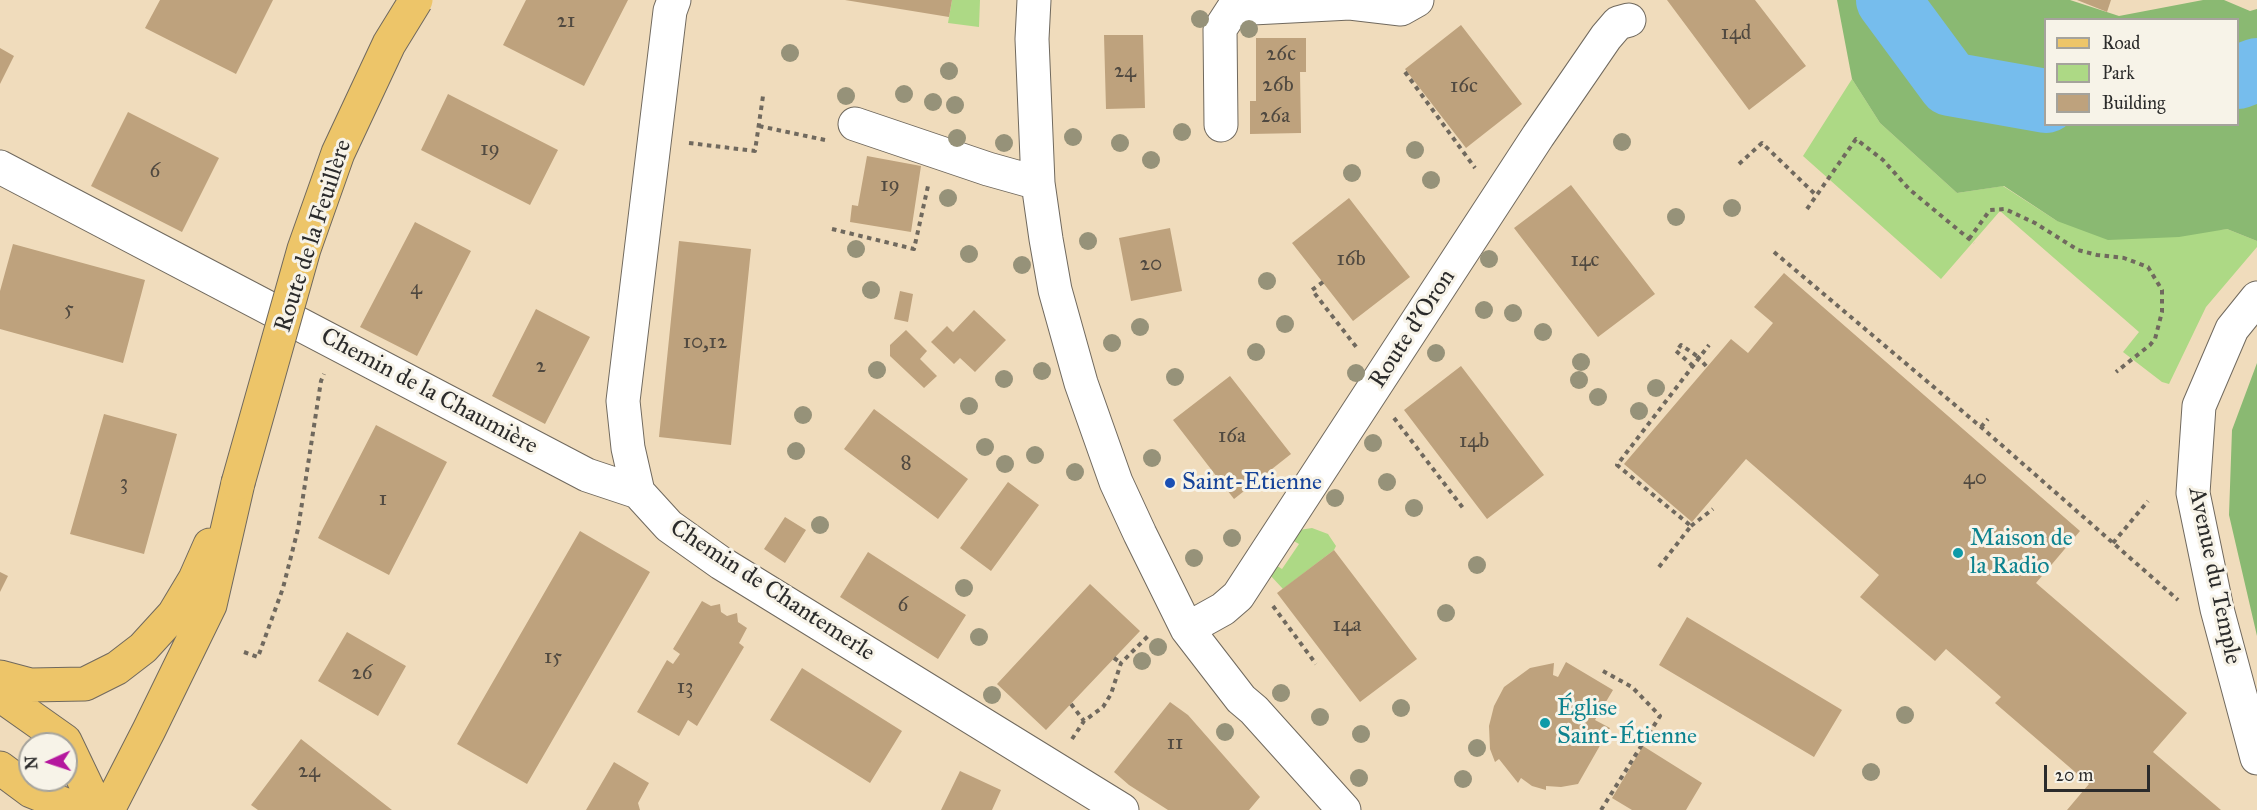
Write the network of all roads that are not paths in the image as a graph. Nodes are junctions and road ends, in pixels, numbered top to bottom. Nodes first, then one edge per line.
1 (416, 0) edge
2 (674, 0) edge
3 (1034, 0) edge
4 (1417, 0) edge
5 (1629, 20) dead end
6 (855, 124) dead end
7 (1221, 125) dead end
8 (0, 167) edge
9 (1038, 183) junction
10 (2257, 298) edge
11 (238, 483) junction
12 (638, 492) junction
13 (1187, 629) junction
14 (0, 678) edge
15 (0, 695) edge
16 (2257, 758) edge
17 (0, 768) edge
18 (79, 810) edge
19 (98, 810) edge
20 (108, 810) edge
21 (1122, 810) edge
22 (1344, 810) edge

1 - 11 main road, Route de la Feuillère, bridge
2 - 12 street, Chemin de Chantemerle
3 - 9 street
4 - 7 street
5 - 13 street, Route d'Oron
6 - 9 street
8 - 12 street, Chemin de la Chaumière
9 - 13 street
10 - 16 street, Avenue du Temple
11 - 14 main road, Route de la Feuillère
11 - 20 main road, Route de la Feuillère
12 - 21 street, Chemin de Chantemerle
13 - 22 street
15 - 19 main road
17 - 18 main road

